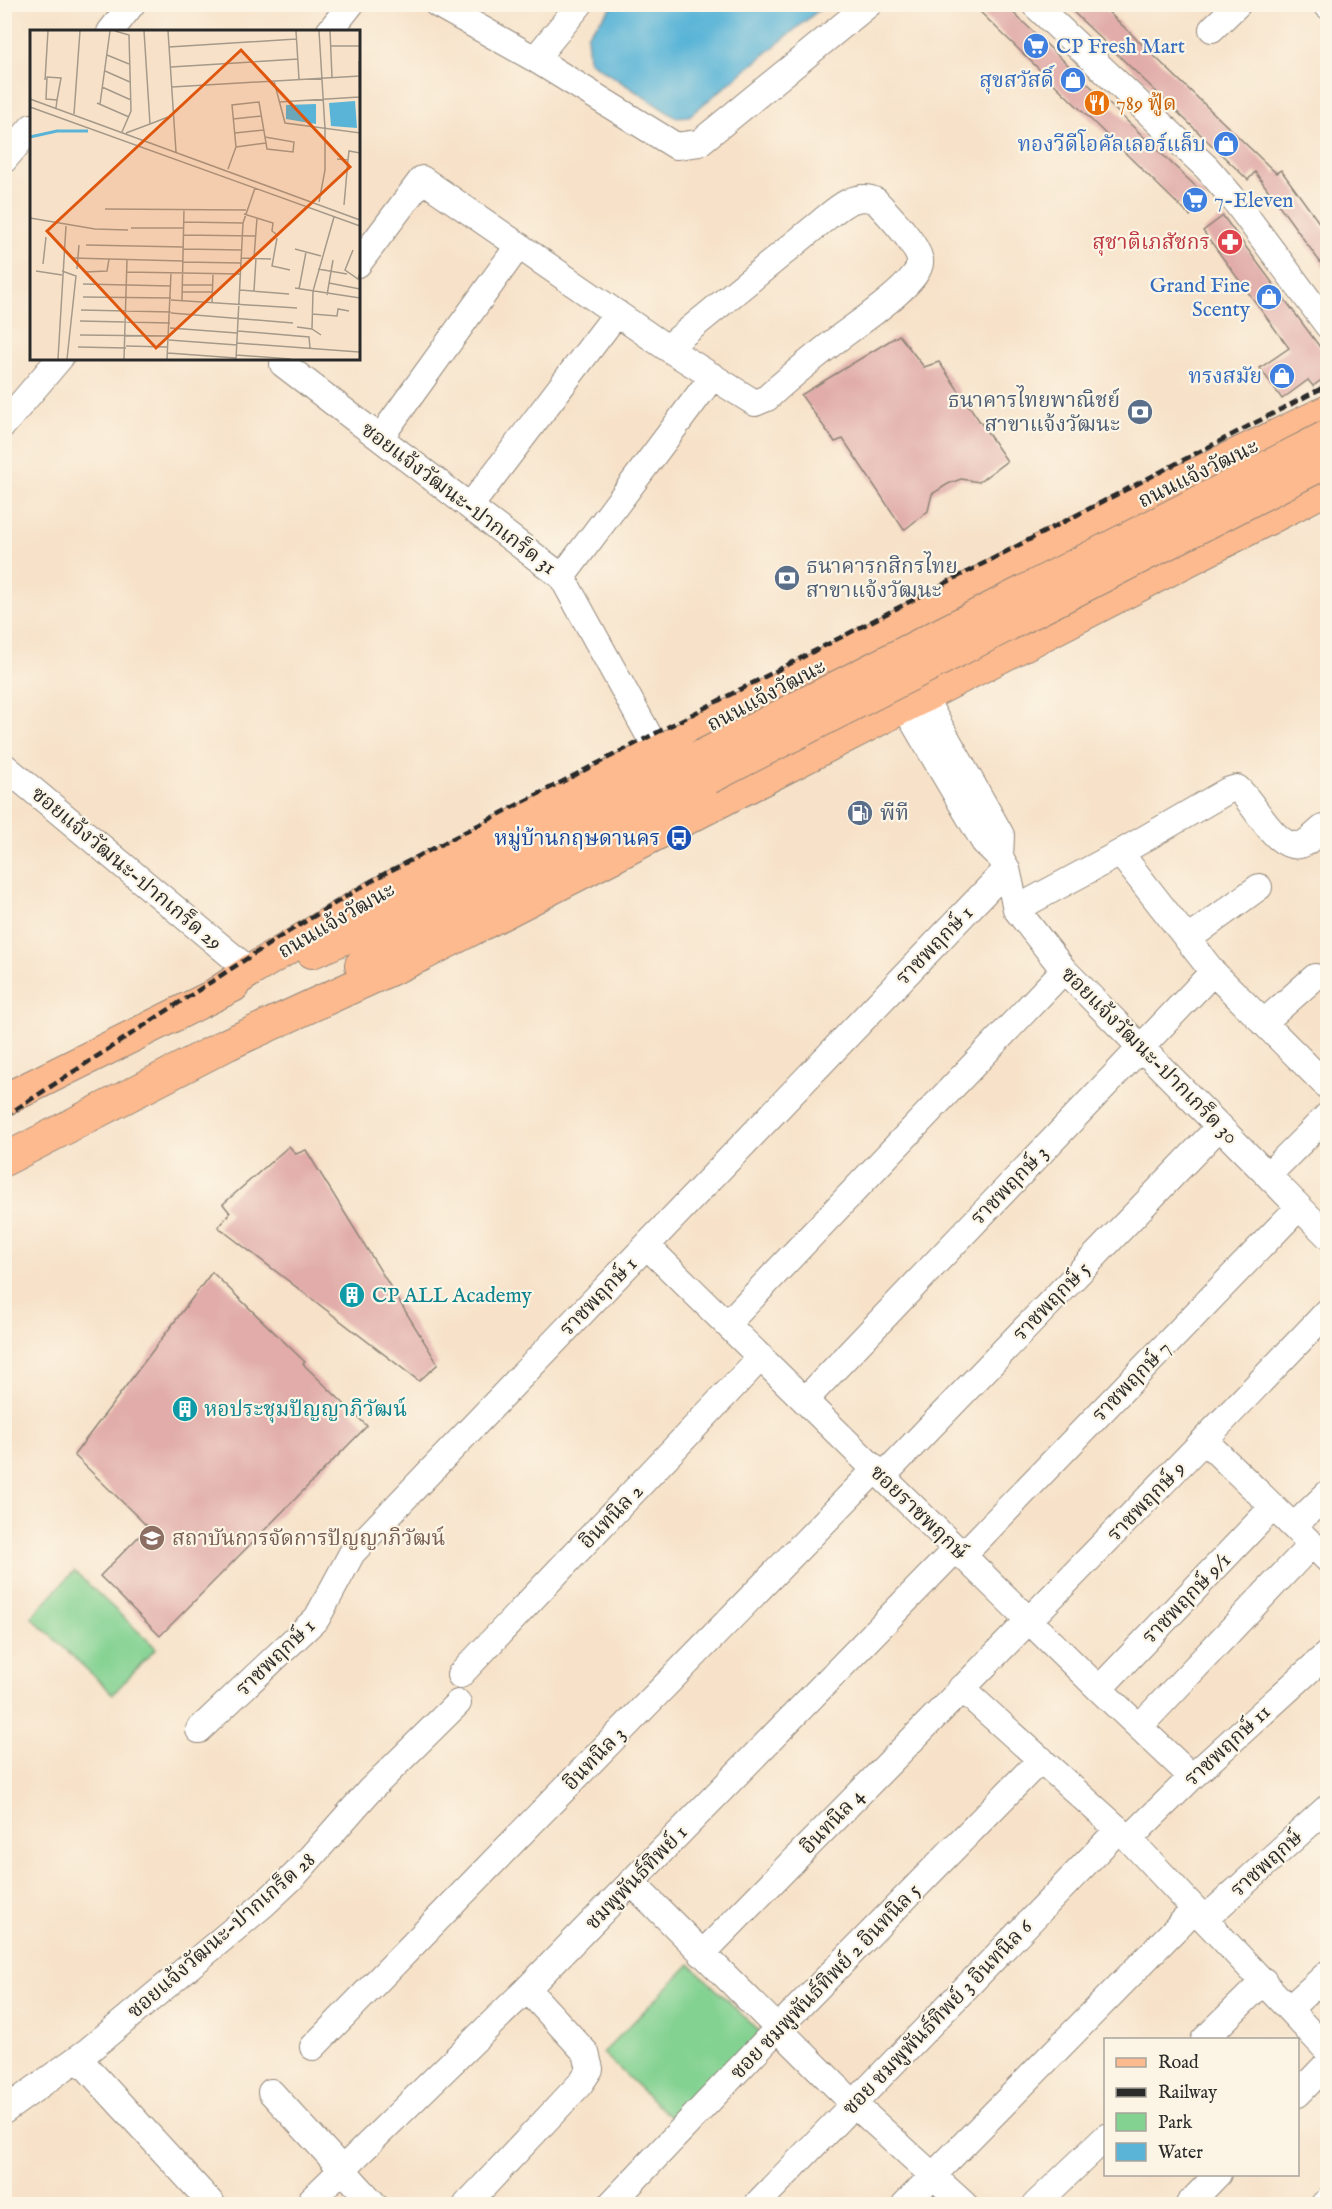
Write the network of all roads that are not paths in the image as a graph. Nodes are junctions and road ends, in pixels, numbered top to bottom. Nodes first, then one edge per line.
1 (132, 4) edge
2 (351, 4) edge
3 (437, 4) edge
4 (580, 4) edge
5 (869, 4) edge
6 (1034, 4) edge
7 (1238, 4) edge
8 (1212, 28) dead end
9 (112, 30) edge
10 (331, 30) edge
11 (535, 59) junction
12 (30, 129) edge
13 (4, 160) edge
14 (519, 245) junction
15 (360, 261) edge
16 (617, 313) junction
17 (1328, 326) edge
18 (667, 348) junction
19 (58, 360) edge
20 (285, 361) edge
21 (713, 376) junction
22 (1328, 411) edge
23 (4, 424) edge
24 (1328, 436) edge
25 (380, 438) junction
26 (1328, 461) edge
27 (1328, 488) edge
28 (471, 505) junction
29 (1078, 530) junction
30 (562, 577) junction
31 (1114, 598) junction
32 (913, 701) junction
33 (658, 752) junction
34 (4, 766) edge
35 (704, 768) junction
36 (1323, 828) dead end
37 (1120, 853) junction
38 (1004, 863) junction
39 (1259, 887) dead end
40 (1016, 909) junction
41 (1188, 939) junction
42 (250, 970) junction
43 (1064, 970) junction
44 (1213, 972) junction
45 (1316, 977) dead end
46 (214, 995) junction
47 (1263, 1023) junction
48 (228, 1044) junction
49 (1141, 1046) junction
50 (1328, 1087) edge
51 (4, 1100) edge
52 (1328, 1115) edge
53 (1220, 1126) junction
54 (4, 1160) edge
55 (1268, 1175) junction
56 (1299, 1207) junction
57 (1328, 1236) edge
58 (647, 1246) junction
59 (1328, 1311) edge
60 (727, 1324) junction
61 (761, 1357) junction
62 (805, 1400) junction
63 (1205, 1441) junction
64 (879, 1473) junction
65 (1328, 1493) edge
66 (1273, 1507) junction
67 (1294, 1526) junction
68 (960, 1551) junction
69 (1320, 1552) edge
70 (1030, 1621) junction
71 (1328, 1653) edge
72 (460, 1675) dead end
73 (961, 1688) junction
74 (1099, 1689) junction
75 (458, 1703) dead end
76 (1139, 1727) junction
77 (200, 1730) dead end
78 (1041, 1759) junction
79 (1192, 1777) junction
80 (1328, 1807) edge
81 (1123, 1835) junction
82 (631, 1882) junction
83 (1200, 1914) junction
84 (702, 1954) junction
85 (1328, 1973) edge
86 (1264, 1981) junction
87 (527, 1989) junction
88 (1289, 2009) junction
89 (778, 2028) junction
90 (1206, 2038) edge
91 (313, 2047) dead end
92 (1328, 2051) edge
93 (78, 2058) junction
94 (1328, 2063) edge
95 (271, 2092) dead end
96 (1299, 2093) edge
97 (854, 2104) junction
98 (4, 2110) edge
99 (1104, 2139) edge
100 (343, 2170) junction
101 (933, 2175) junction
102 (1217, 2176) edge
103 (311, 2200) dead end
104 (1328, 2200) edge
105 (212, 2205) edge
106 (374, 2205) edge
107 (467, 2205) edge
108 (611, 2205) edge
109 (757, 2205) edge
110 (905, 2205) edge
111 (964, 2205) edge
112 (1036, 2205) edge
113 (1189, 2205) edge
114 (1324, 2205) edge

1 - 9 street
2 - 10 street
3 - 11 street
4 - 11 street
5 - 11 street
6 - 17 street
7 - 8 street
12 - 13 street
14 - 15 street
14 - 16 street
14 - 25 street
16 - 18 street
16 - 28 street
18 - 21 street
18 - 21 street
19 - 23 street
20 - 25 street, ซอยแจ้งวัฒนะ-ปากเกร็ด 31
21 - 30 street
22 - 29 main road, ถนนแจ้งวัฒนะ
24 - 35 main road, ถนนแจ้งวัฒนะ, bridge
25 - 28 street, ซอยแจ้งวัฒนะ-ปากเกร็ด 31
26 - 35 main road, ถนนแจ้งวัฒนะ, bridge
27 - 31 main road, ถนนแจ้งวัฒนะ
28 - 30 street, ซอยแจ้งวัฒนะ-ปากเกร็ด 31
29 - 31 main road
29 - 33 main road, ถนนแจ้งวัฒนะ
30 - 33 street, ซอยแจ้งวัฒนะ-ปากเกร็ด 31
31 - 32 main road, ถนนแจ้งวัฒนะ
32 - 38 street, ซอยแจ้งวัฒนะ-ปากเกร็ด 30
32 - 48 main road, ถนนแจ้งวัฒนะ
33 - 42 main road, ถนนแจ้งวัฒนะ
34 - 42 street, ซอยแจ้งวัฒนะ-ปากเกร็ด 29
35 - 46 main road, ถนนแจ้งวัฒนะ
35 - 48 main road, ถนนแจ้งวัฒนะ
36 - 37 street
37 - 40 street
37 - 41 street
38 - 40 street, ซอยแจ้งวัฒนะ-ปากเกร็ด 30
38 - 58 street, ราชพฤกษ์ 1
39 - 41 street
40 - 43 street, ซอยแจ้งวัฒนะ-ปากเกร็ด 30
41 - 44 street
42 - 46 main road, ถนนแจ้งวัฒนะ
43 - 49 street, ซอยแจ้งวัฒนะ-ปากเกร็ด 30
43 - 60 street
44 - 47 street
44 - 49 street, ราชพฤกษ์ 3
45 - 47 street
46 - 51 main road, ถนนแจ้งวัฒนะ
47 - 50 street
48 - 54 main road, ถนนแจ้งวัฒนะ
49 - 53 street, ซอยแจ้งวัฒนะ-ปากเกร็ด 30
49 - 62 street, ราชพฤกษ์ 3
52 - 55 street
53 - 55 street, ซอยแจ้งวัฒนะ-ปากเกร็ด 30
53 - 64 street, ราชพฤกษ์ 5
55 - 56 street, ซอยแจ้งวัฒนะ-ปากเกร็ด 30
56 - 57 street, ซอยแจ้งวัฒนะ-ปากเกร็ด 30
56 - 68 street, ราชพฤกษ์ 7
58 - 60 street, ซอยราชพฤกษ์
58 - 77 street, ราชพฤกษ์ 1
59 - 63 street, ราชพฤกษ์ 9
60 - 61 street, ซอยราชพฤกษ์
61 - 62 street, ซอยราชพฤกษ์
61 - 72 street, อินทนิล 2
62 - 64 street, ซอยราชพฤกษ์
63 - 66 street
63 - 70 street, ราชพฤกษ์ 9
64 - 68 street, ซอยราชพฤกษ์
64 - 91 street, อินทนิล 3
65 - 67 street
66 - 67 street
66 - 74 street, ราชพฤกษ์ 9/1
67 - 69 street
68 - 70 street, ซอยราชพฤกษ์
68 - 82 street, ชมพูพันธ์ทิพย์ 1
69 - 76 street
70 - 73 street, ราชพฤกษ์ 9
70 - 74 street, ซอยราชพฤกษ์
71 - 79 street, ราชพฤกษ์ 11
73 - 78 street
73 - 84 street, อินทนิล 4
74 - 76 street, ซอยราชพฤกษ์
75 - 93 street, ซอยแจ้งวัฒนะ-ปากเกร็ด 28
76 - 79 street, ซอยราชพฤกษ์
78 - 81 street
78 - 89 street, ซอย ชมพูพันธ์ทิพย์ 2 อินทนิล 5
79 - 81 street, ราชพฤกษ์ 11
80 - 83 street, ราชพฤกษ์
81 - 83 street
81 - 97 street, ซอย ชมพูพันธ์ทิพย์ 3 อินทนิล 6
82 - 84 street
82 - 87 street, ชมพูพันธ์ทิพย์ 1
83 - 86 street
83 - 101 street, ราชพฤกษ์
84 - 89 street
85 - 88 street
86 - 88 street
86 - 90 street
87 - 100 street, ชมพูพันธ์ทิพย์ 1
87 - 107 street
88 - 92 street
89 - 97 street
89 - 108 street, ซอย ชมพูพันธ์ทิพย์ 2 อินทนิล 5
93 - 98 street, ซอยแจ้งวัฒนะ-ปากเกร็ด 28
93 - 105 street
94 - 96 street
95 - 100 street
97 - 101 street
97 - 109 street, ซอย ชมพูพันธ์ทิพย์ 3 อินทนิล 6
99 - 112 street
100 - 103 street, ชมพูพันธ์ทิพย์ 1
100 - 106 street
101 - 110 street, ราชพฤกษ์
101 - 111 street
102 - 113 street
104 - 114 street

